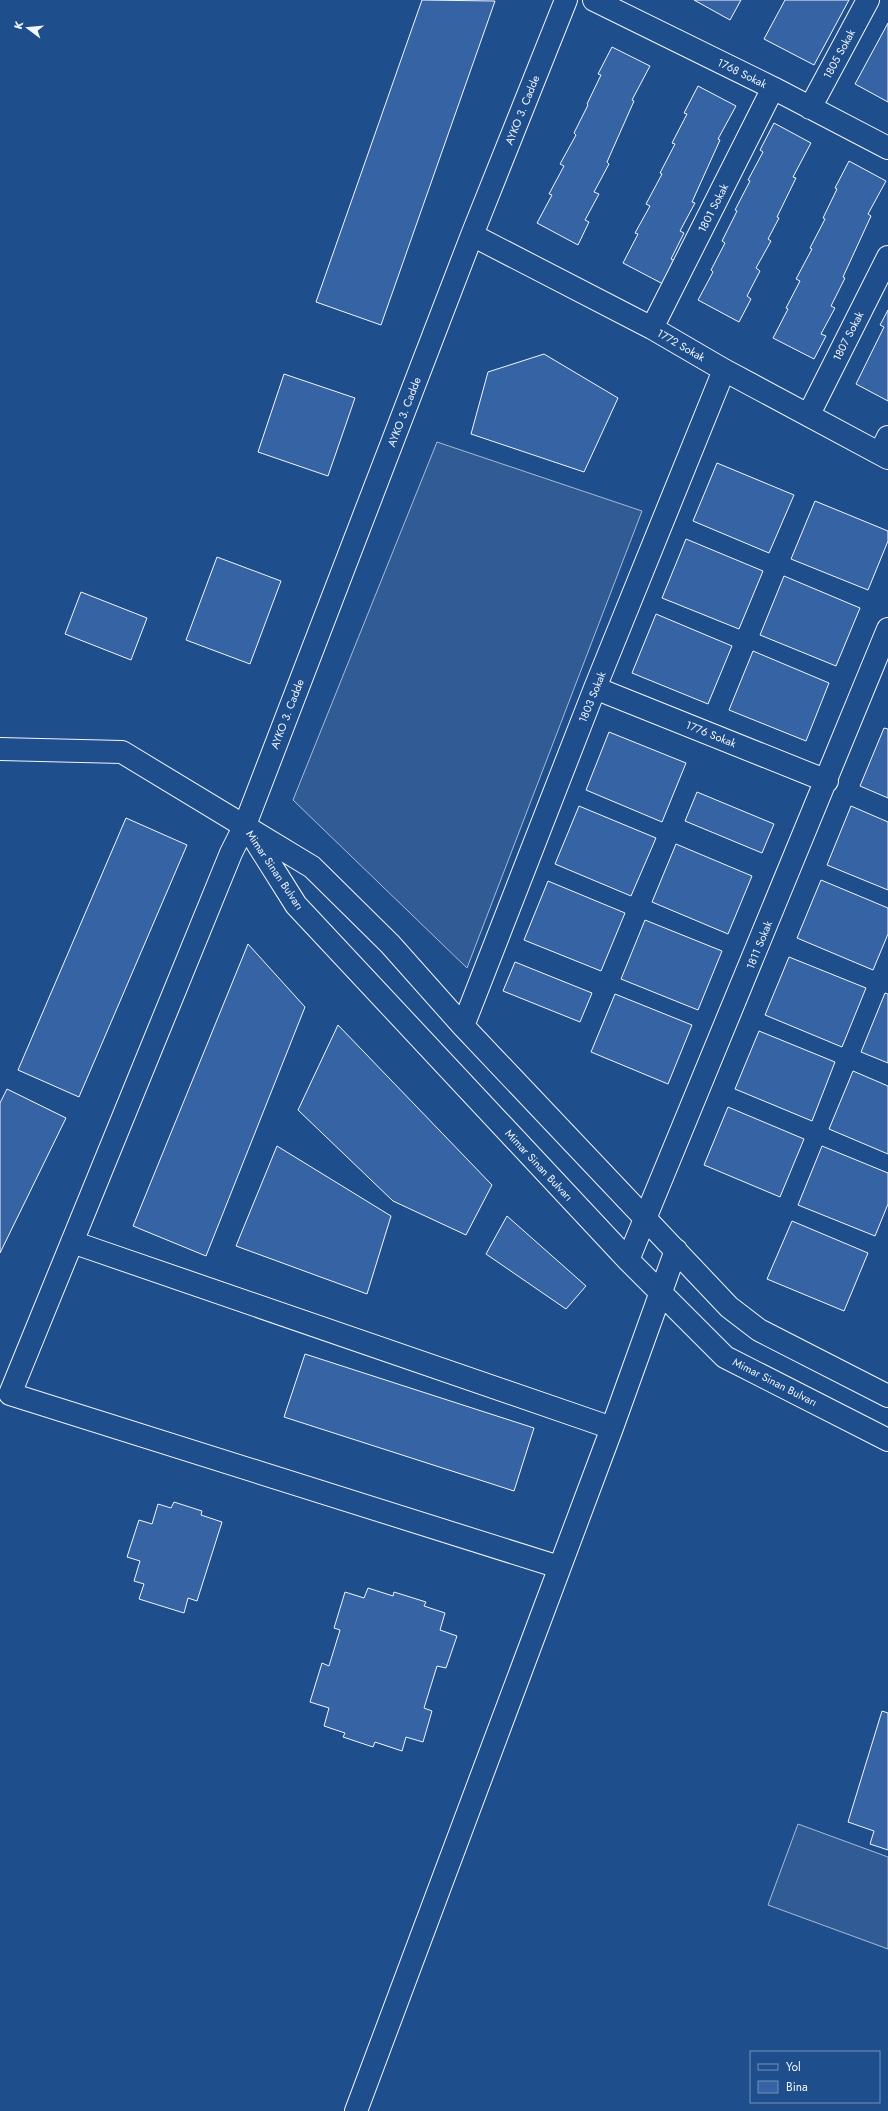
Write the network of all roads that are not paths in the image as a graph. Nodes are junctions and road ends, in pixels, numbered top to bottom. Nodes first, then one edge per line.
1 (566, 0) edge
2 (594, 0) edge
3 (868, 0) edge
4 (773, 88) junction
5 (810, 108) junction
6 (888, 148) edge
7 (472, 235) junction
8 (888, 257) edge
9 (652, 328) junction
10 (724, 370) junction
11 (809, 414) junction
12 (885, 449) edge
13 (888, 629) edge
14 (595, 688) junction
15 (0, 749) edge
16 (827, 780) junction
17 (245, 825) junction
18 (463, 1026) junction
19 (646, 1221) junction
20 (72, 1242) junction
21 (676, 1250) junction
22 (628, 1260) junction
23 (662, 1292) junction
24 (888, 1396) edge
25 (612, 1428) junction
26 (888, 1440) edge
27 (559, 1567) junction
28 (356, 2111) edge

1 - 7 street, AYKO 3. Cadde
2 - 4 street, 1768 Sokak
3 - 5 street, 1805 Sokak
4 - 5 street, 1768 Sokak
4 - 9 street, 1801 Sokak
5 - 6 street, 1768 Sokak
7 - 9 street, 1772 Sokak
7 - 17 street, AYKO 3. Cadde
8 - 11 street, 1807 Sokak
9 - 10 street, 1772 Sokak
10 - 11 street, 1772 Sokak
10 - 14 street, 1803 Sokak
11 - 12 street, 1772 Sokak
13 - 16 street, 1811 Sokak
14 - 16 street, 1776 Sokak
14 - 18 street, 1803 Sokak
15 - 17 street, Mimar Sinan Bulvarı
16 - 19 street, 1811 Sokak
17 - 18 street, Mimar Sinan Bulvarı
17 - 20 street, AYKO 3. Cadde
17 - 22 street, Mimar Sinan Bulvarı
18 - 19 street, Mimar Sinan Bulvarı
19 - 21 street, Mimar Sinan Bulvarı
19 - 22 street, 1811 Sokak
20 - 25 street
20 - 27 street, AYKO 3. Cadde
21 - 23 street
21 - 24 street, Mimar Sinan Bulvarı
22 - 23 street, Mimar Sinan Bulvarı
23 - 25 street
23 - 26 street, Mimar Sinan Bulvarı
25 - 27 street
27 - 28 street

